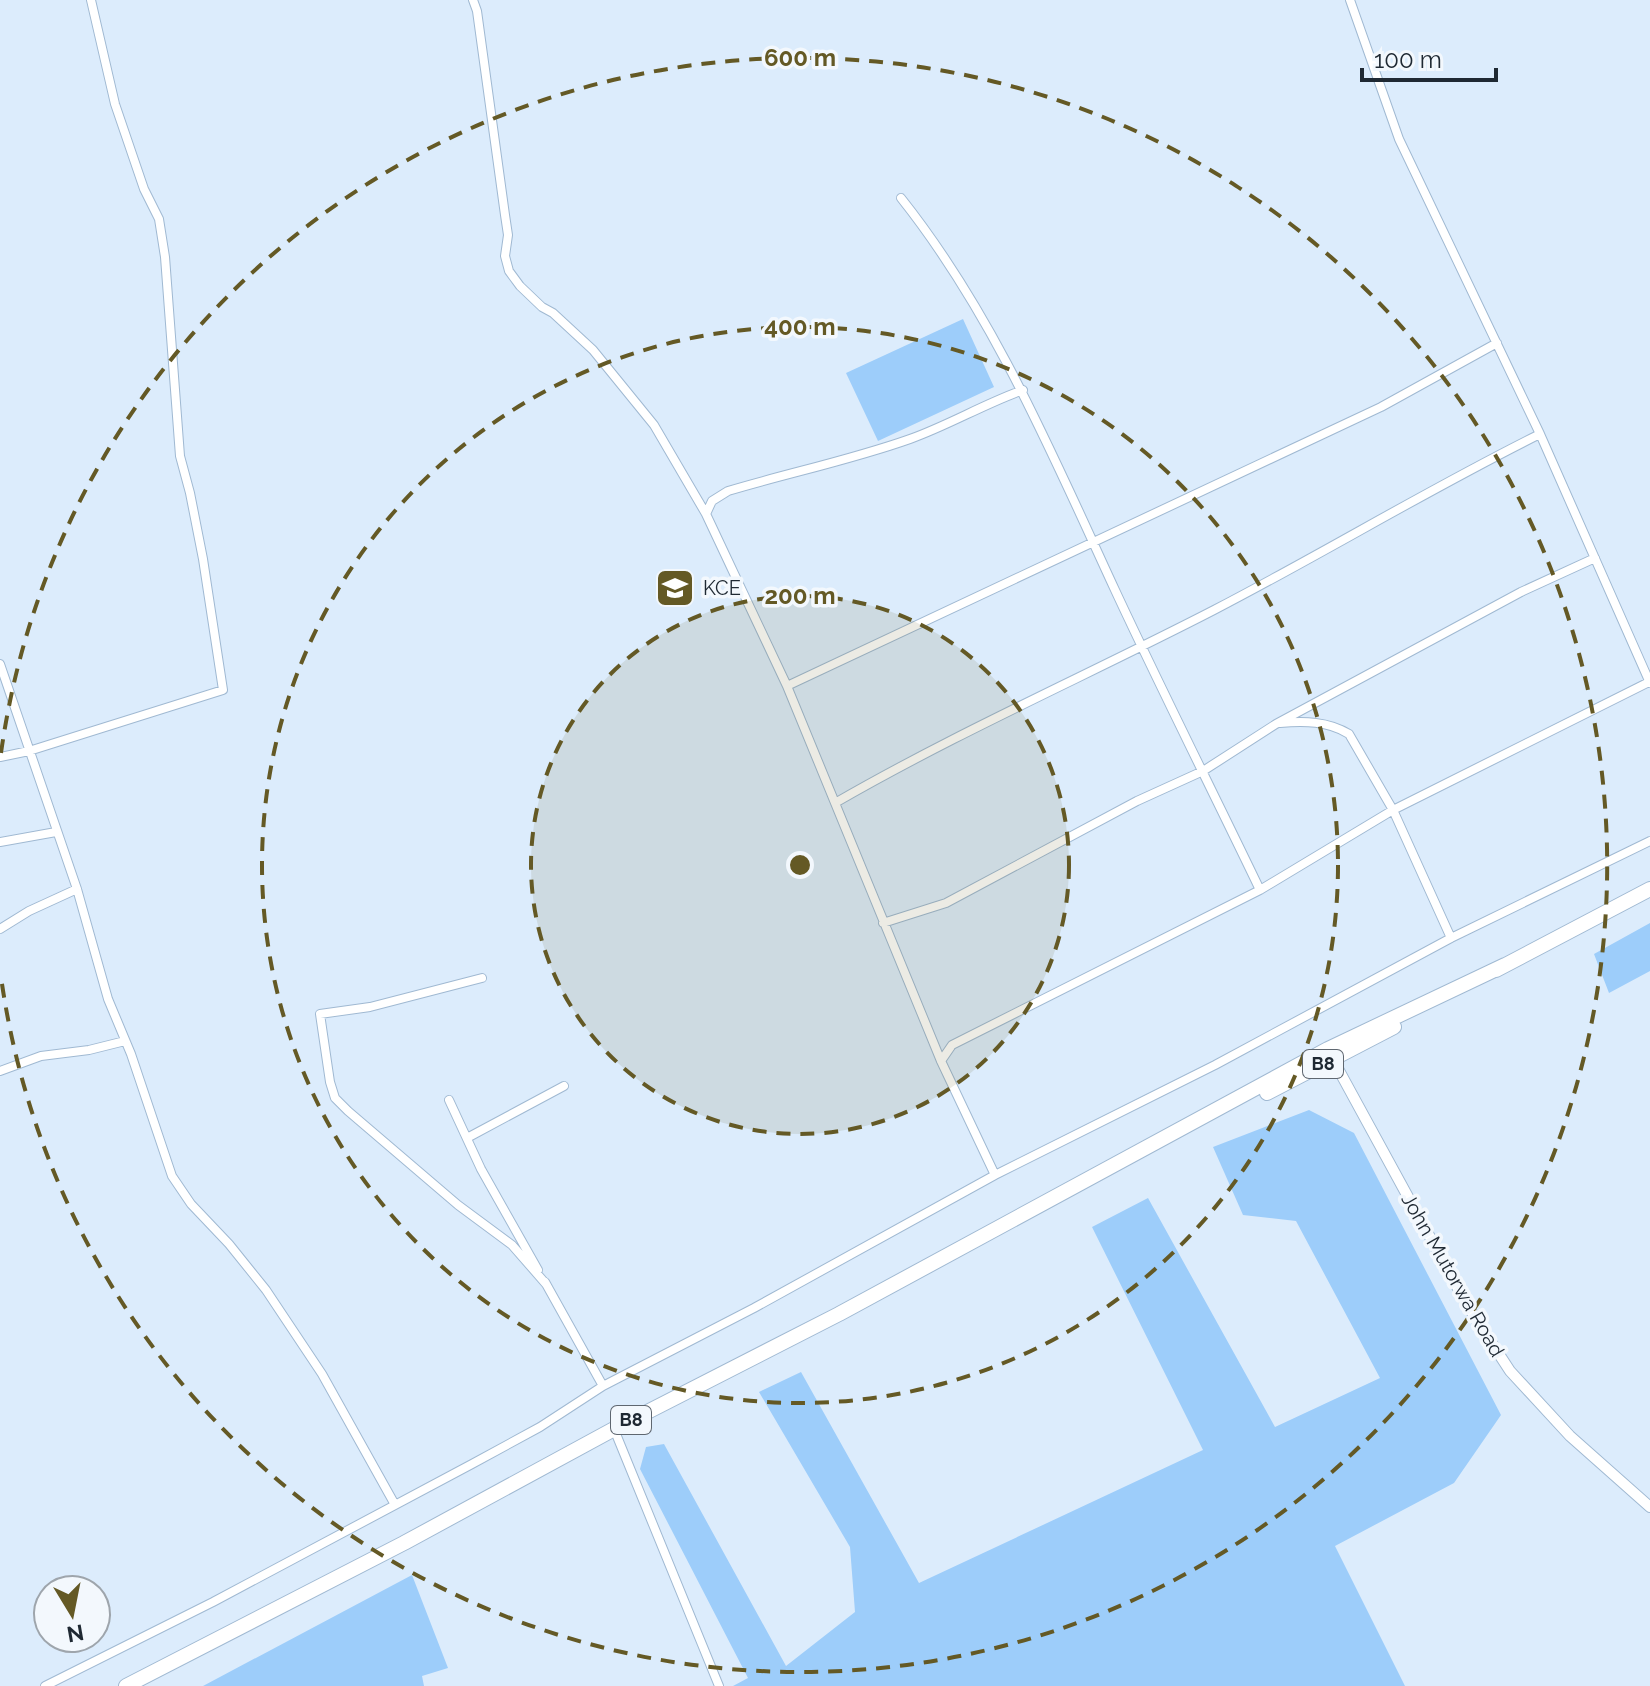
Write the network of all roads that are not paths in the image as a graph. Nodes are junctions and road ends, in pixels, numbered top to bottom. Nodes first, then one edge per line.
1 (91, 0) edge
2 (473, 0) edge
3 (1350, 0) edge
4 (901, 198) dead end
5 (1497, 343) junction
6 (1023, 390) junction
7 (1540, 434) junction
8 (706, 514) junction
9 (1093, 542) junction
10 (1595, 558) junction
11 (1141, 647) junction
12 (0, 664) edge
13 (1650, 683) edge
14 (787, 686) junction
15 (1276, 724) junction
16 (29, 751) junction
17 (0, 757) edge
18 (1203, 771) junction
19 (835, 803) junction
20 (1393, 810) junction
21 (56, 832) junction
22 (1650, 841) edge
23 (0, 842) edge
24 (77, 889) junction
25 (1650, 889) edge
26 (1260, 890) junction
27 (883, 923) junction
28 (0, 929) edge
29 (1451, 938) junction
30 (482, 978) dead end
31 (125, 1041) junction
32 (1330, 1054) junction
33 (0, 1061) edge
34 (941, 1061) junction
35 (12, 1068) junction
36 (0, 1071) edge
37 (564, 1086) dead end
38 (449, 1100) dead end
39 (467, 1138) junction
40 (995, 1175) junction
41 (546, 1284) junction
42 (603, 1386) junction
43 (614, 1429) junction
44 (394, 1503) junction
45 (1650, 1507) edge
46 (45, 1686) edge
47 (126, 1686) edge
48 (719, 1686) edge

1 - 16 street
2 - 8 street
3 - 5 street
4 - 6 street
5 - 7 street
5 - 9 street
6 - 8 street
6 - 9 street
7 - 10 street
7 - 11 street
8 - 14 street
9 - 11 street
9 - 14 street
10 - 13 street
10 - 15 street
11 - 18 street
11 - 19 street
12 - 16 street
13 - 20 street
14 - 19 street
15 - 18 street
15 - 20 street
16 - 17 street
16 - 21 street
18 - 26 street
18 - 27 street
19 - 27 street
20 - 26 street
20 - 29 street
21 - 23 street
21 - 24 street
22 - 29 street
24 - 28 street
24 - 31 street
25 - 32 highway, B8
26 - 34 street
27 - 34 street
29 - 40 street
30 - 41 street
31 - 35 street
31 - 44 street
32 - 43 highway, B8
32 - 45 street, John Mutorwa Road
33 - 35 street
34 - 40 street
35 - 36 street
37 - 39 street
38 - 39 street
39 - 41 street
40 - 42 street
41 - 42 street
42 - 44 street
43 - 47 highway, B8
43 - 48 street
44 - 46 street

